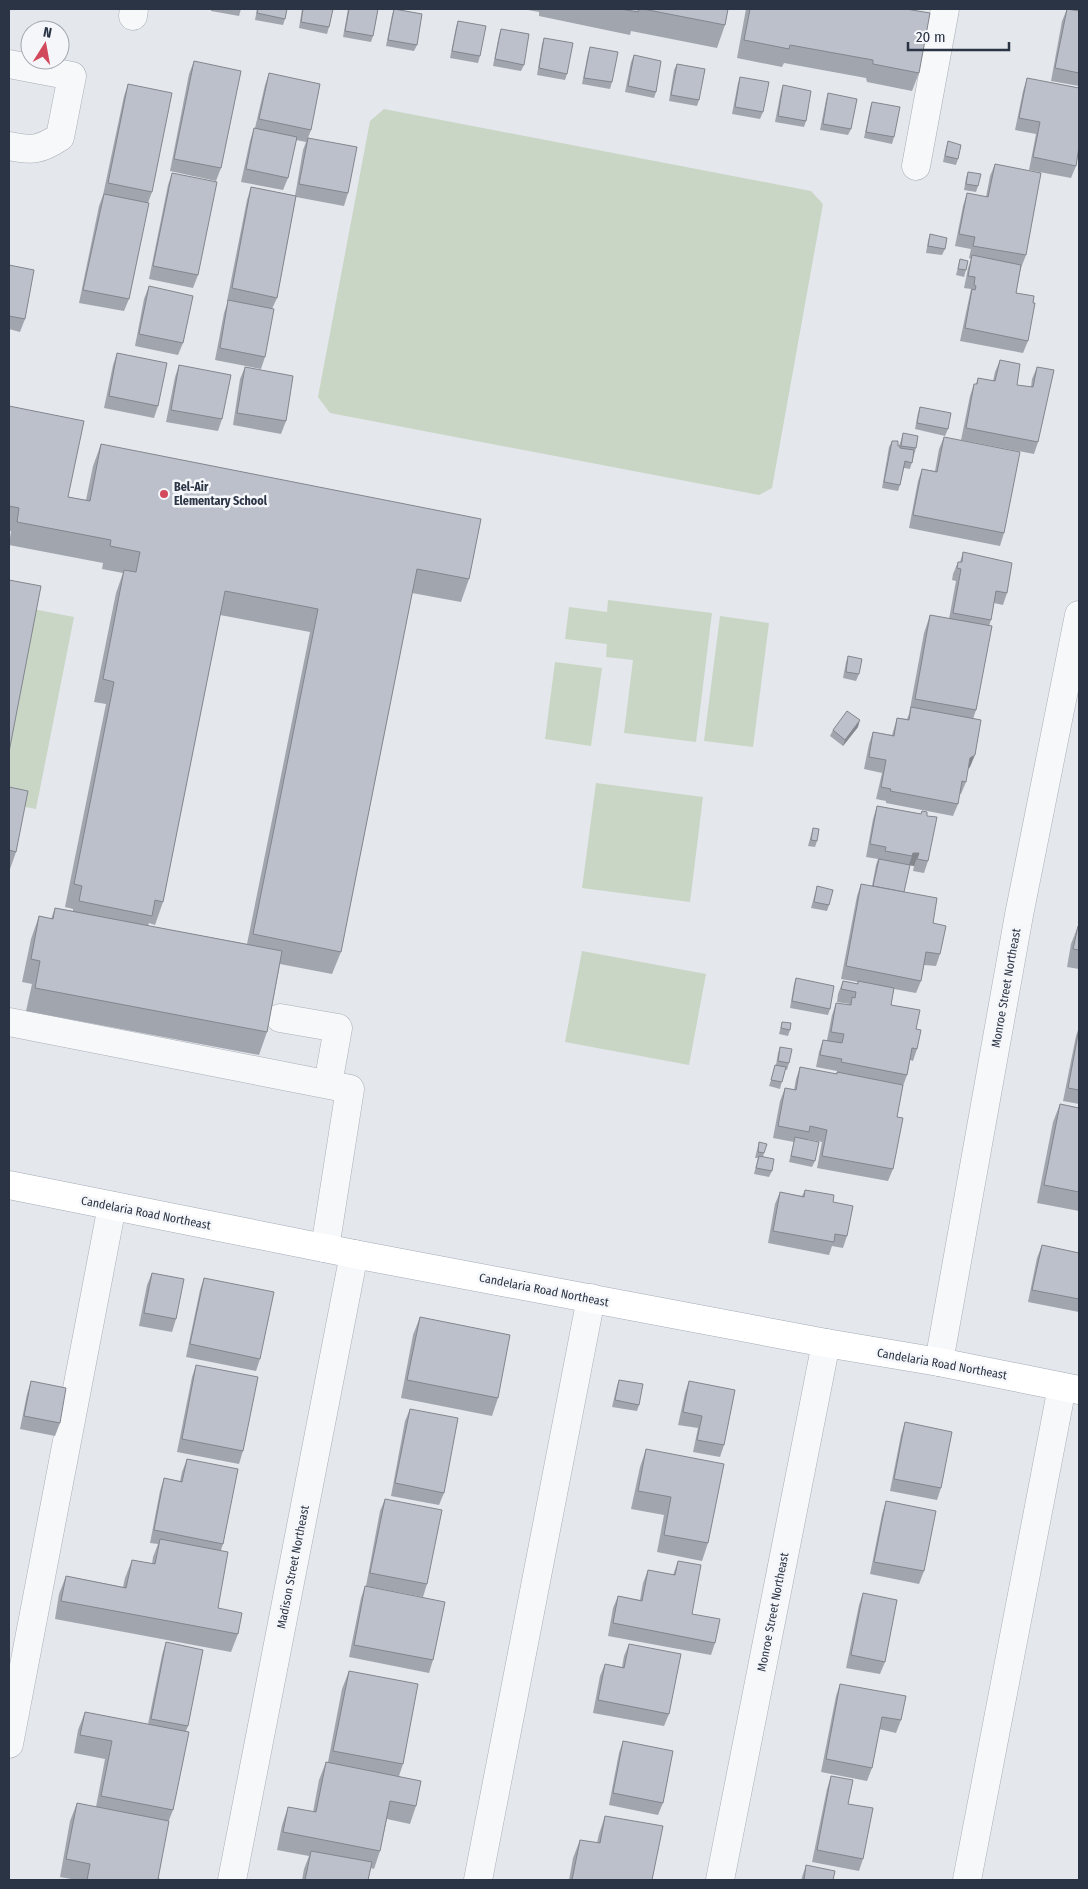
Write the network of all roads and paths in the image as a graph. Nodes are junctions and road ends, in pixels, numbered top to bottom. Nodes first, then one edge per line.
1 (945, 9) edge
2 (9, 64) edge
3 (9, 146) edge
4 (916, 166) dead end
5 (1079, 616) edge
6 (280, 1018) dead end
7 (9, 1022) edge
8 (328, 1084) junction
9 (9, 1185) edge
10 (112, 1206) junction
11 (325, 1248) junction
12 (354, 1254) junction
13 (590, 1298) junction
14 (826, 1343) junction
15 (939, 1362) junction
16 (1071, 1388) edge
17 (9, 1744) edge
18 (232, 1880) edge
19 (478, 1880) edge
20 (720, 1880) edge
21 (967, 1880) edge

1 - 4 street
2 - 3 street
5 - 15 street, Monroe Street Northeast
6 - 8 street
7 - 8 street
8 - 11 street
9 - 10 main road, Candelaria Road Northeast
10 - 11 main road, Candelaria Road Northeast
10 - 17 street
11 - 12 main road, Candelaria Road Northeast
12 - 13 main road, Candelaria Road Northeast
12 - 18 street, Madison Street Northeast
13 - 14 main road, Candelaria Road Northeast
13 - 19 street
14 - 15 main road, Candelaria Road Northeast
14 - 20 street, Monroe Street Northeast
15 - 16 main road, Candelaria Road Northeast
16 - 21 street

